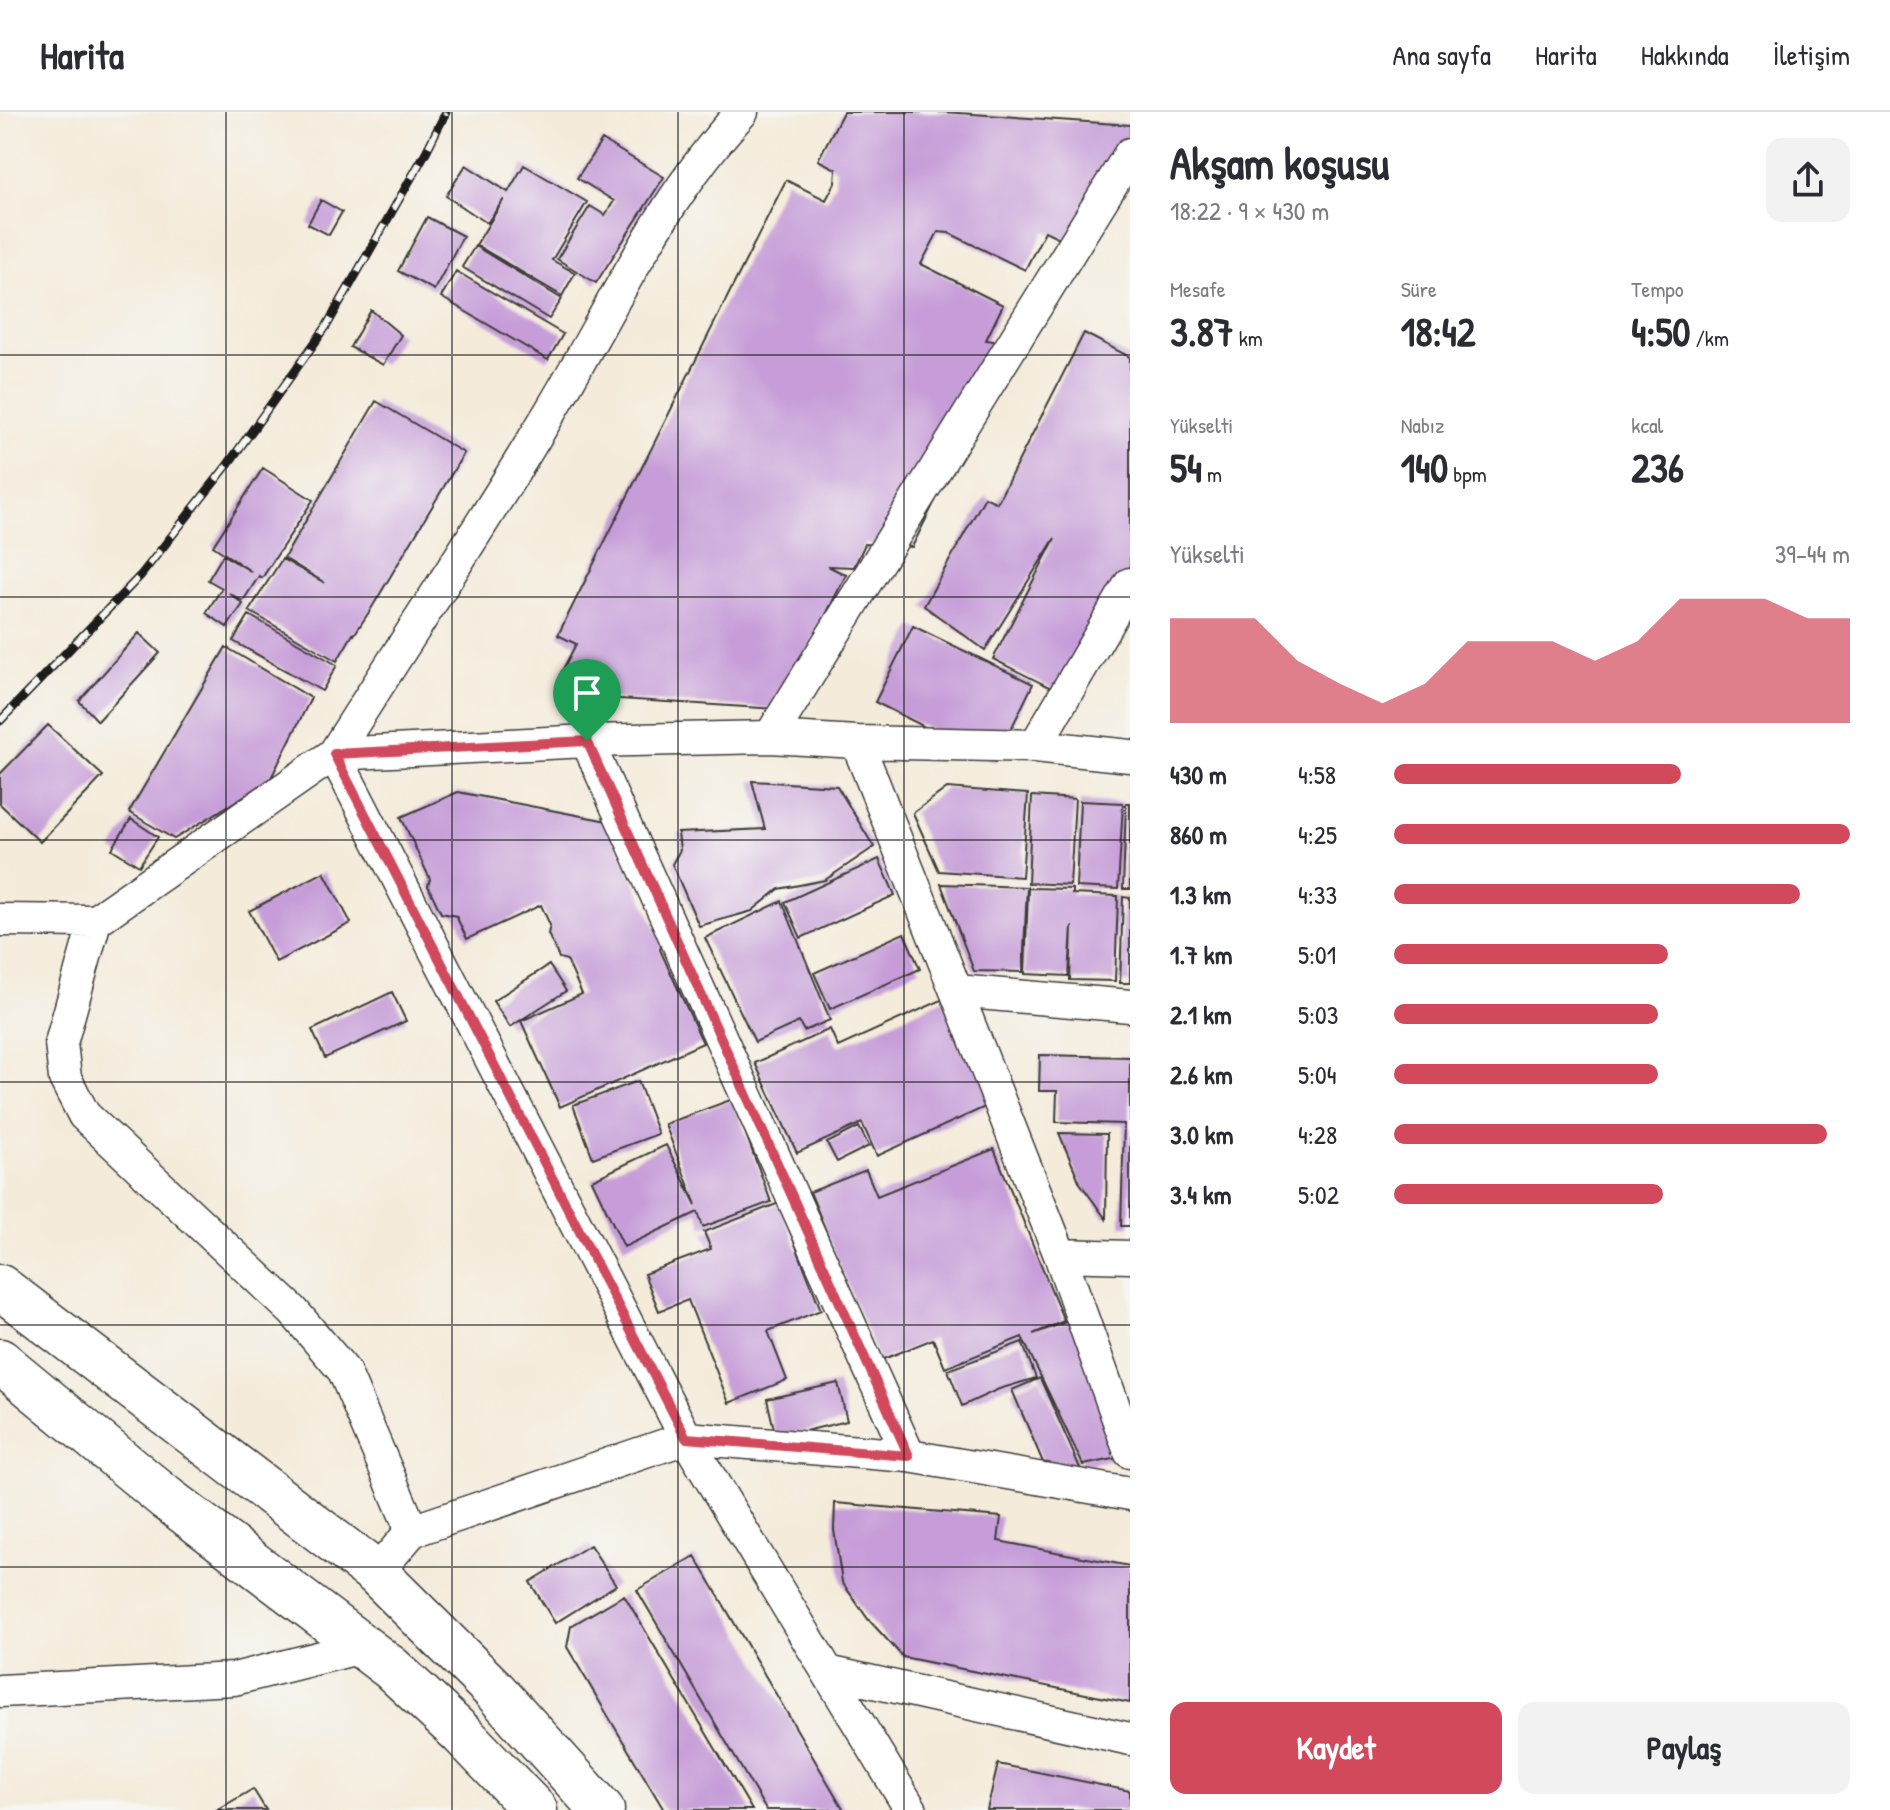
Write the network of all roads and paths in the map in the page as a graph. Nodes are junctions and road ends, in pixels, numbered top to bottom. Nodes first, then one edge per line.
1 (742, 112) edge
2 (1130, 154) edge
3 (1130, 584) edge
4 (770, 737) junction
5 (587, 741) junction
6 (857, 742) junction
7 (1035, 746) junction
8 (334, 754) junction
9 (1130, 756) edge
10 (0, 920) edge
11 (95, 921) junction
12 (956, 991) junction
13 (1130, 1006) edge
14 (1060, 1255) junction
15 (1130, 1257) edge
16 (0, 1287) edge
17 (0, 1361) edge
18 (686, 1438) junction
19 (1130, 1452) edge
20 (909, 1456) junction
21 (1130, 1494) edge
22 (412, 1531) junction
23 (376, 1573) junction
24 (362, 1647) junction
25 (828, 1672) junction
26 (0, 1691) edge
27 (1130, 1739) edge
28 (535, 1810) edge
29 (602, 1810) edge
30 (911, 1810) edge

1 - 8 street
2 - 4 street
3 - 7 street
4 - 5 street
4 - 6 street
5 - 8 street
5 - 20 street
6 - 7 street
6 - 12 street
7 - 9 street
8 - 11 street
8 - 18 street
10 - 11 street
11 - 22 street
12 - 13 street
12 - 14 street
14 - 15 street
14 - 19 street
16 - 23 main road
17 - 24 main road
18 - 20 street
18 - 22 street
18 - 25 street
20 - 21 street
22 - 23 street
23 - 29 main road
24 - 26 street
24 - 28 main road
25 - 27 street
25 - 30 street

